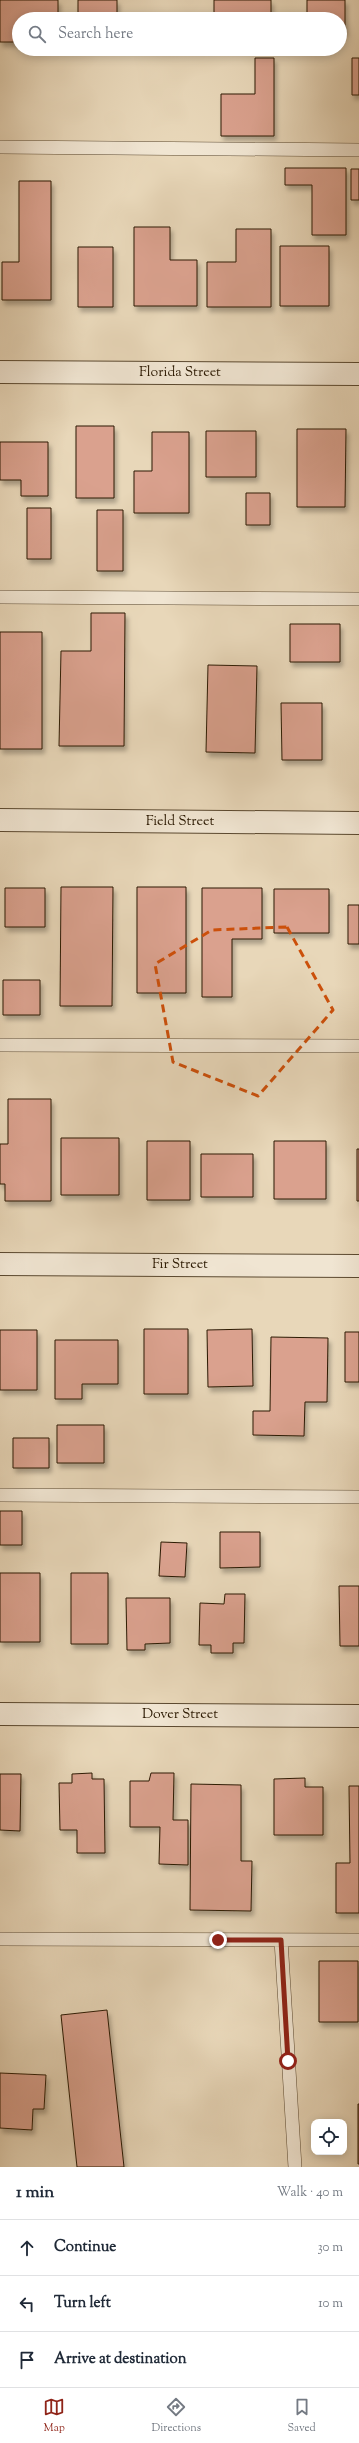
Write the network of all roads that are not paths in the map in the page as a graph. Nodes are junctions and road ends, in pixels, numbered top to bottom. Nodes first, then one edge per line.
1 (0, 147) edge
2 (359, 150) edge
3 (0, 372) edge
4 (359, 374) edge
5 (0, 596) edge
6 (359, 599) edge
7 (0, 820) edge
8 (359, 823) edge
9 (0, 1045) edge
10 (359, 1046) edge
11 (0, 1264) edge
12 (359, 1266) edge
13 (0, 1495) edge
14 (359, 1497) edge
15 (0, 1714) edge
16 (359, 1716) edge
17 (0, 1939) edge
18 (281, 1940) junction
19 (359, 1940) edge
20 (295, 2167) edge

1 - 2 lane
3 - 4 street, Florida Street
5 - 6 lane
7 - 8 street, Field Street
9 - 10 lane
11 - 12 street, Fir Street
13 - 14 lane
15 - 16 street, Dover Street
17 - 18 lane
18 - 19 lane
18 - 20 lane

